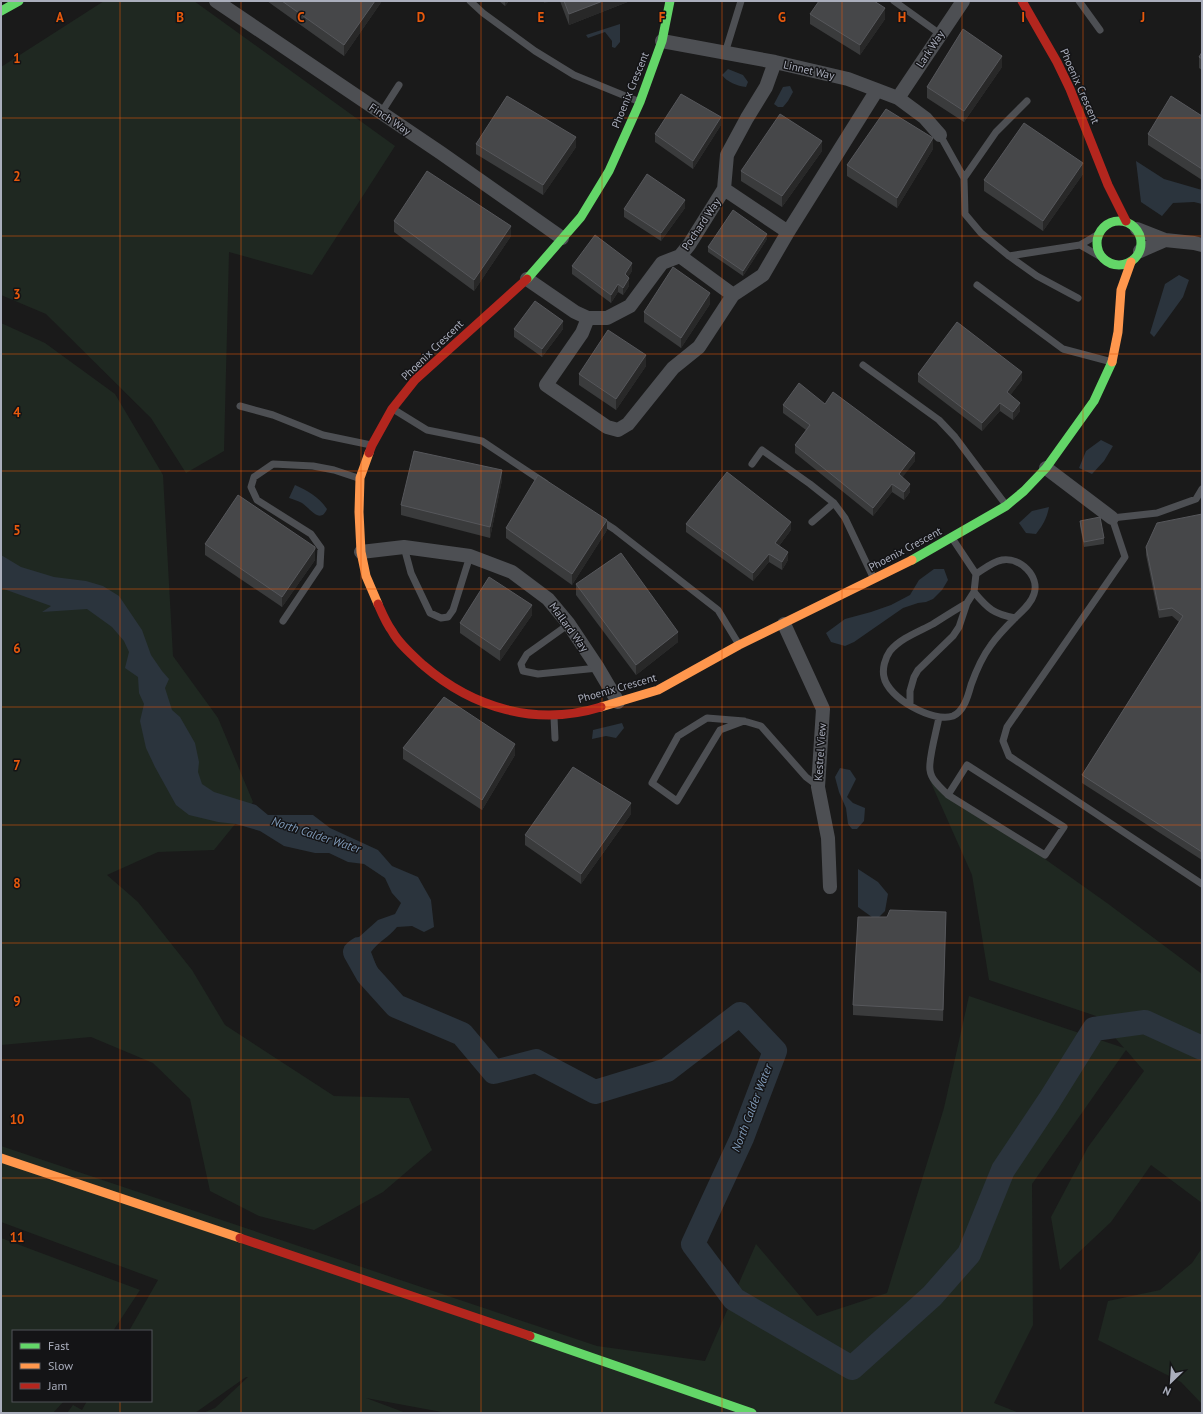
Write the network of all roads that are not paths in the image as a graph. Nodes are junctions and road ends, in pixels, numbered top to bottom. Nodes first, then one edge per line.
1 (19, 1) edge
2 (216, 1) edge
3 (470, 1) edge
4 (670, 1) edge
5 (741, 1) edge
6 (894, 1) edge
7 (963, 1) edge
8 (1022, 1) edge
9 (1079, 1) edge
10 (1, 11) edge
11 (1100, 30) dead end
12 (940, 34) junction
13 (662, 41) junction
14 (725, 53) junction
15 (775, 62) junction
16 (399, 85) dead end
17 (877, 90) junction
18 (898, 98) junction
19 (1027, 101) dead end
20 (640, 102) junction
21 (381, 113) junction
22 (940, 135) joint
23 (964, 178) junction
24 (1108, 185) junction
25 (724, 189) junction
26 (1107, 201) dead end
27 (1126, 221) junction
28 (1137, 229) junction
29 (788, 232) junction
30 (1098, 235) junction
31 (562, 238) junction
32 (1165, 240) junction
33 (1080, 245) junction
34 (1202, 245) edge
35 (680, 256) junction
36 (1009, 256) junction
37 (1136, 256) junction
38 (1101, 257) junction
39 (1113, 264) junction
40 (527, 278) junction
41 (977, 285) dead end
42 (1121, 290) junction
43 (733, 295) junction
44 (1078, 298) dead end
45 (588, 318) junction
46 (1112, 362) junction
47 (863, 365) dead end
48 (240, 406) dead end
49 (392, 409) junction
50 (372, 445) junction
51 (752, 464) dead end
52 (1046, 468) junction
53 (360, 478) junction
54 (1202, 489) edge
55 (554, 490) edge
56 (834, 503) junction
57 (1006, 506) junction
58 (594, 516) edge
59 (1112, 518) junction
60 (812, 522) dead end
61 (952, 538) junction
62 (404, 547) junction
63 (361, 552) junction
64 (470, 556) junction
65 (976, 574) junction
66 (874, 579) junction
67 (974, 592) junction
68 (967, 603) junction
69 (1015, 618) junction
70 (283, 621) dead end
71 (569, 624) junction
72 (784, 624) junction
73 (739, 645) junction
74 (598, 668) junction
75 (618, 702) junction
76 (910, 705) junction
77 (554, 715) junction
78 (939, 717) junction
79 (744, 721) junction
80 (555, 738) dead end
81 (818, 786) junction
82 (948, 795) junction
83 (1202, 884) edge
84 (830, 887) dead end
85 (1, 1158) edge
86 (752, 1413) edge

1 - 10 main road
2 - 21 street, Finch Way
3 - 20 lane
4 - 13 main road, Phoenix Crescent
5 - 14 lane
6 - 12 lane
7 - 12 street, Lark Way
8 - 24 main road, Phoenix Crescent
9 - 11 lane
12 - 18 street, Lark Way
13 - 14 street, Linnet Way
13 - 20 main road, Phoenix Crescent
14 - 15 street, Linnet Way
15 - 17 street, Linnet Way
15 - 25 street, Pochard Way
16 - 21 lane
17 - 18 street, Linnet Way
17 - 29 street
18 - 22 street, Linnet Way
19 - 23 lane
20 - 31 main road, Phoenix Crescent
21 - 31 street, Finch Way
22 - 23 lane
23 - 36 lane
24 - 26 main road, Phoenix Crescent
24 - 27 main road, Phoenix Crescent
25 - 29 street
25 - 35 street, Pochard Way
27 - 28 main road
27 - 30 main road
28 - 32 street
28 - 37 main road
29 - 43 street
30 - 33 lane
30 - 38 main road
31 - 40 main road, Phoenix Crescent
32 - 34 street
32 - 37 street
33 - 36 lane
33 - 38 lane
35 - 43 street
35 - 45 street, Pochard Way
36 - 44 lane
37 - 39 main road
37 - 42 main road, Phoenix Crescent
38 - 39 main road
39 - 42 main road, Phoenix Crescent
40 - 45 street, Pochard Way
40 - 49 main road, Phoenix Crescent
41 - 46 lane
42 - 46 main road, Phoenix Crescent
43 - 45 street
46 - 52 main road, Phoenix Crescent
47 - 57 lane
48 - 50 lane
49 - 50 main road, Phoenix Crescent
49 - 55 lane
50 - 53 main road, Phoenix Crescent
51 - 56 lane
52 - 57 main road, Phoenix Crescent
52 - 59 street
53 - 63 main road, Phoenix Crescent
53 - 70 lane
54 - 59 lane
56 - 60 lane
56 - 66 lane
57 - 61 main road, Phoenix Crescent
58 - 73 lane
59 - 83 lane
61 - 65 lane
61 - 66 main road, Phoenix Crescent
62 - 63 street, Mallard Way
62 - 64 street, Mallard Way
62 - 64 lane
63 - 77 main road, Phoenix Crescent
64 - 71 street, Mallard Way
65 - 67 lane
65 - 69 lane
66 - 72 main road, Phoenix Crescent
67 - 68 lane
67 - 69 lane
68 - 76 lane
68 - 76 lane
69 - 78 lane
71 - 74 street, Mallard Way
71 - 74 lane
72 - 73 main road, Phoenix Crescent
72 - 81 street, Kestrel View
73 - 75 main road, Phoenix Crescent
74 - 75 street, Mallard Way
75 - 77 main road, Phoenix Crescent
76 - 78 lane
77 - 80 lane
78 - 82 lane
79 - 79 lane
79 - 81 lane
81 - 84 street, Kestrel View
82 - 82 lane
85 - 86 main road

